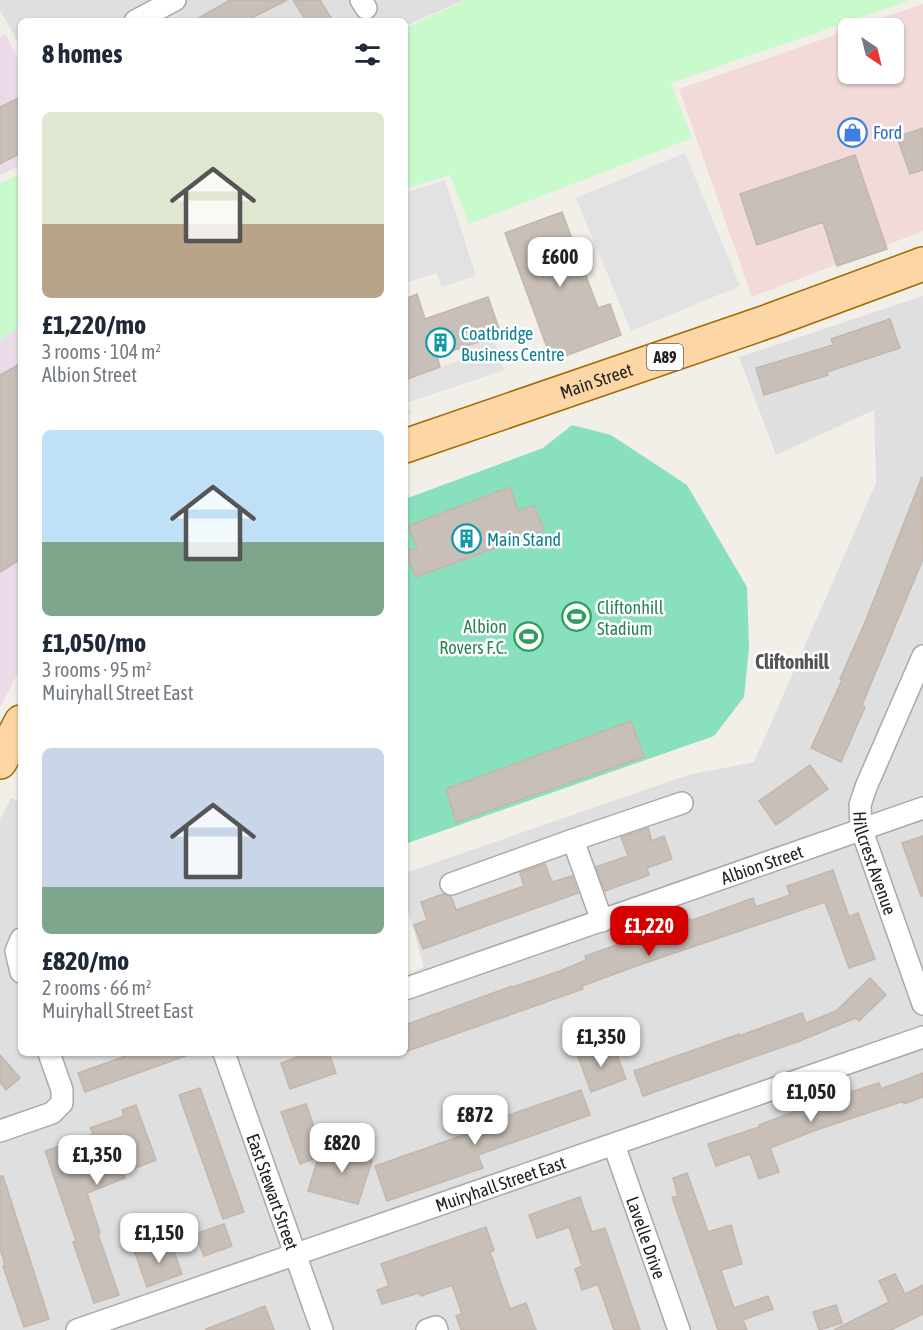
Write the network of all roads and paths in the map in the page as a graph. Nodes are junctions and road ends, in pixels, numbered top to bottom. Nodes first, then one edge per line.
1 (175, 0) edge
2 (141, 18) edge
3 (923, 264) edge
4 (408, 445) edge
5 (923, 656) edge
6 (18, 728) edge
7 (0, 762) edge
8 (682, 803) dead end
9 (923, 808) edge
10 (861, 828) junction
11 (573, 840) junction
12 (451, 884) dead end
13 (602, 921) junction
14 (408, 988) edge
15 (923, 1004) edge
16 (923, 1037) edge
17 (50, 1056) edge
18 (225, 1056) edge
19 (0, 1131) edge
20 (614, 1145) junction
21 (295, 1255) junction
22 (77, 1330) edge
23 (322, 1330) edge
24 (427, 1330) edge
25 (437, 1330) edge
26 (679, 1330) edge

1 - 2 street
3 - 4 main road, Main Street / A89
5 - 10 street, Hillcrest Avenue
6 - 7 main road
8 - 11 street
9 - 10 street, Albion Street
10 - 13 street, Albion Street
10 - 15 street, Hillcrest Avenue
11 - 12 street
11 - 13 street
13 - 14 street, Albion Street
16 - 20 street, Muiryhall Street East
17 - 19 street
18 - 21 street, East Stewart Street
20 - 21 street, Muiryhall Street East
20 - 26 street, Lavelle Drive
21 - 22 street, Muiryhall Street East
21 - 23 street, East Stewart Street
24 - 25 street

